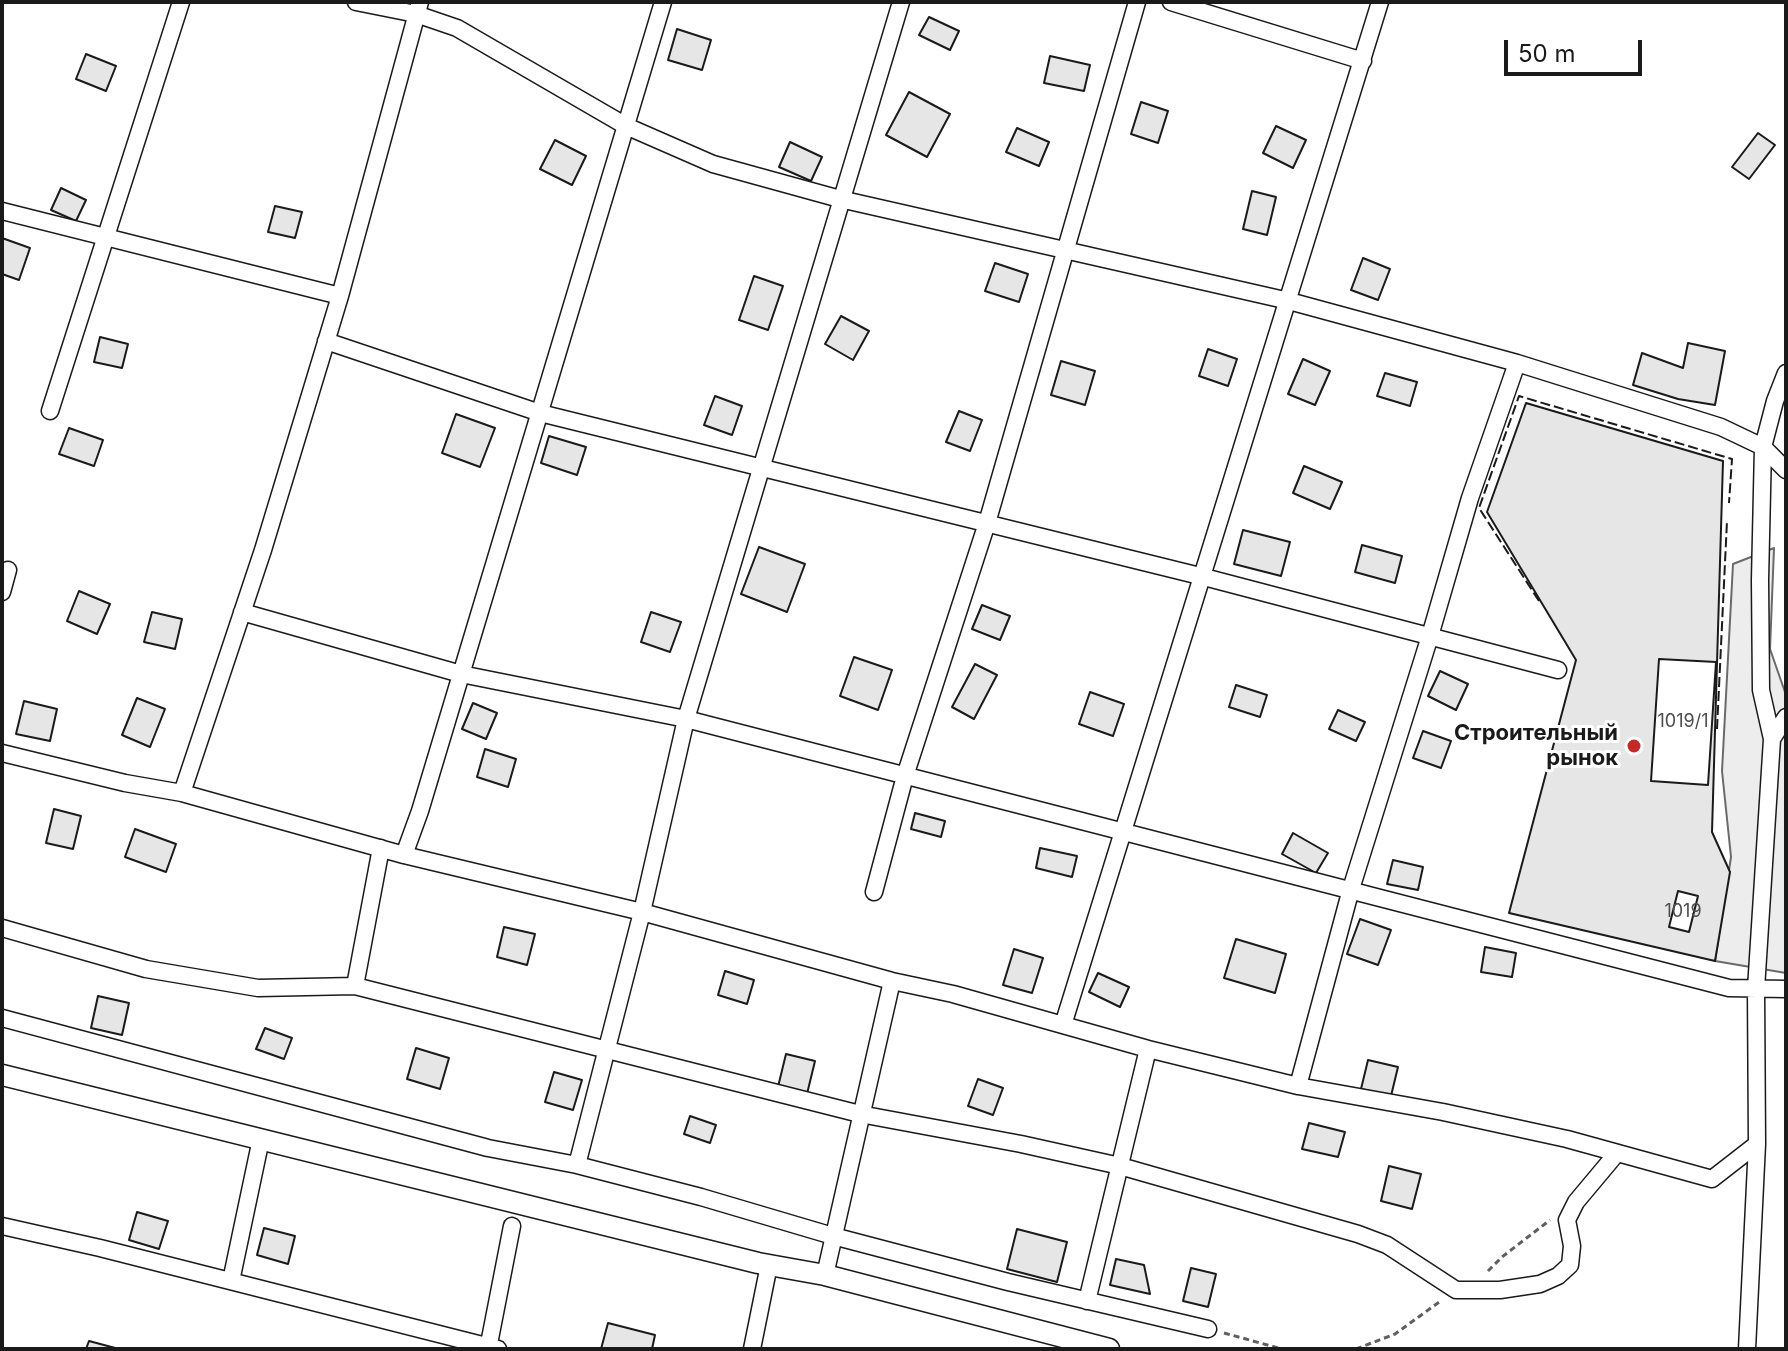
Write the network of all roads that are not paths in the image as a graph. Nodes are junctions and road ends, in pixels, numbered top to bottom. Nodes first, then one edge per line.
1 (181, 2) edge
2 (356, 2) edge
3 (663, 2) edge
4 (901, 2) edge
5 (1137, 2) edge
6 (1171, 2) edge
7 (1380, 2) edge
8 (418, 8) edge
9 (1363, 61) junction
10 (626, 126) junction
11 (840, 199) junction
12 (2, 211) edge
13 (106, 238) junction
14 (1066, 250) junction
15 (340, 296) junction
16 (1289, 301) junction
17 (326, 341) junction
18 (1517, 363) junction
19 (1786, 373) edge
20 (50, 411) dead end
21 (540, 413) junction
22 (1763, 447) junction
23 (760, 467) junction
24 (1786, 470) edge
25 (987, 523) junction
26 (8, 570) dead end
27 (1204, 577) junction
28 (2, 592) edge
29 (242, 612) junction
30 (1430, 636) junction
31 (1558, 670) dead end
32 (461, 674) junction
33 (1786, 717) edge
34 (686, 719) junction
35 (1779, 739) edge
36 (2, 753) edge
37 (905, 776) junction
38 (182, 793) junction
39 (1124, 832) junction
40 (381, 848) junction
41 (404, 855) junction
42 (1351, 889) junction
43 (874, 892) dead end
44 (642, 912) junction
45 (2, 928) edge
46 (892, 981) junction
47 (355, 986) junction
48 (1756, 989) junction
49 (1786, 989) edge
50 (2, 1018) edge
51 (1063, 1025) junction
52 (1148, 1049) junction
53 (606, 1050) junction
54 (2, 1075) edge
55 (1298, 1086) junction
56 (860, 1114) junction
57 (261, 1139) junction
58 (1757, 1144) junction
59 (1617, 1153) junction
60 (577, 1165) junction
61 (1120, 1166) junction
62 (2, 1226) edge
63 (512, 1226) dead end
64 (833, 1236) junction
65 (769, 1265) junction
66 (825, 1275) junction
67 (231, 1281) junction
68 (1087, 1301) junction
69 (1208, 1329) road end
70 (491, 1348) edge
71 (752, 1349) edge
72 (1109, 1349) edge
73 (1747, 1349) edge

1 - 13 street
2 - 8 street
3 - 10 street
4 - 11 street
5 - 14 street
6 - 9 street
7 - 9 street
8 - 10 street
8 - 15 street
9 - 16 street
10 - 11 street
10 - 21 street
11 - 14 street
11 - 23 street
12 - 13 street
13 - 15 street
13 - 20 street
14 - 16 street
14 - 25 street
15 - 17 street
16 - 18 street
16 - 27 street
17 - 21 street
17 - 29 street
18 - 22 street
18 - 30 street
19 - 22 street
21 - 23 street
21 - 32 street
22 - 24 street
22 - 35 street
23 - 25 street
23 - 34 street
25 - 27 street
25 - 37 street
26 - 28 street
27 - 30 street
27 - 39 street
29 - 32 street
29 - 38 street
30 - 31 street
30 - 42 street
32 - 34 street
32 - 41 street
33 - 35 street
34 - 37 street
34 - 44 street
35 - 48 street
36 - 38 street
37 - 39 street
37 - 43 street
38 - 40 street
39 - 42 street
39 - 51 street
40 - 41 street
40 - 47 street
41 - 44 street
42 - 48 street
42 - 55 street
44 - 46 street
44 - 53 street
45 - 47 street
46 - 51 street
46 - 56 street
47 - 53 street
48 - 49 street
48 - 58 street
50 - 60 street
51 - 52 street
52 - 55 street
52 - 61 street
53 - 56 street
53 - 60 street
54 - 57 street
55 - 59 street
56 - 61 street
56 - 64 street
57 - 65 street
57 - 67 street
58 - 59 street
58 - 73 street
59 - 61 street
60 - 64 street
61 - 68 street
62 - 67 street
63 - 70 street
64 - 66 street
64 - 68 street
65 - 66 street
65 - 71 street
66 - 72 street
67 - 70 street
68 - 69 street

